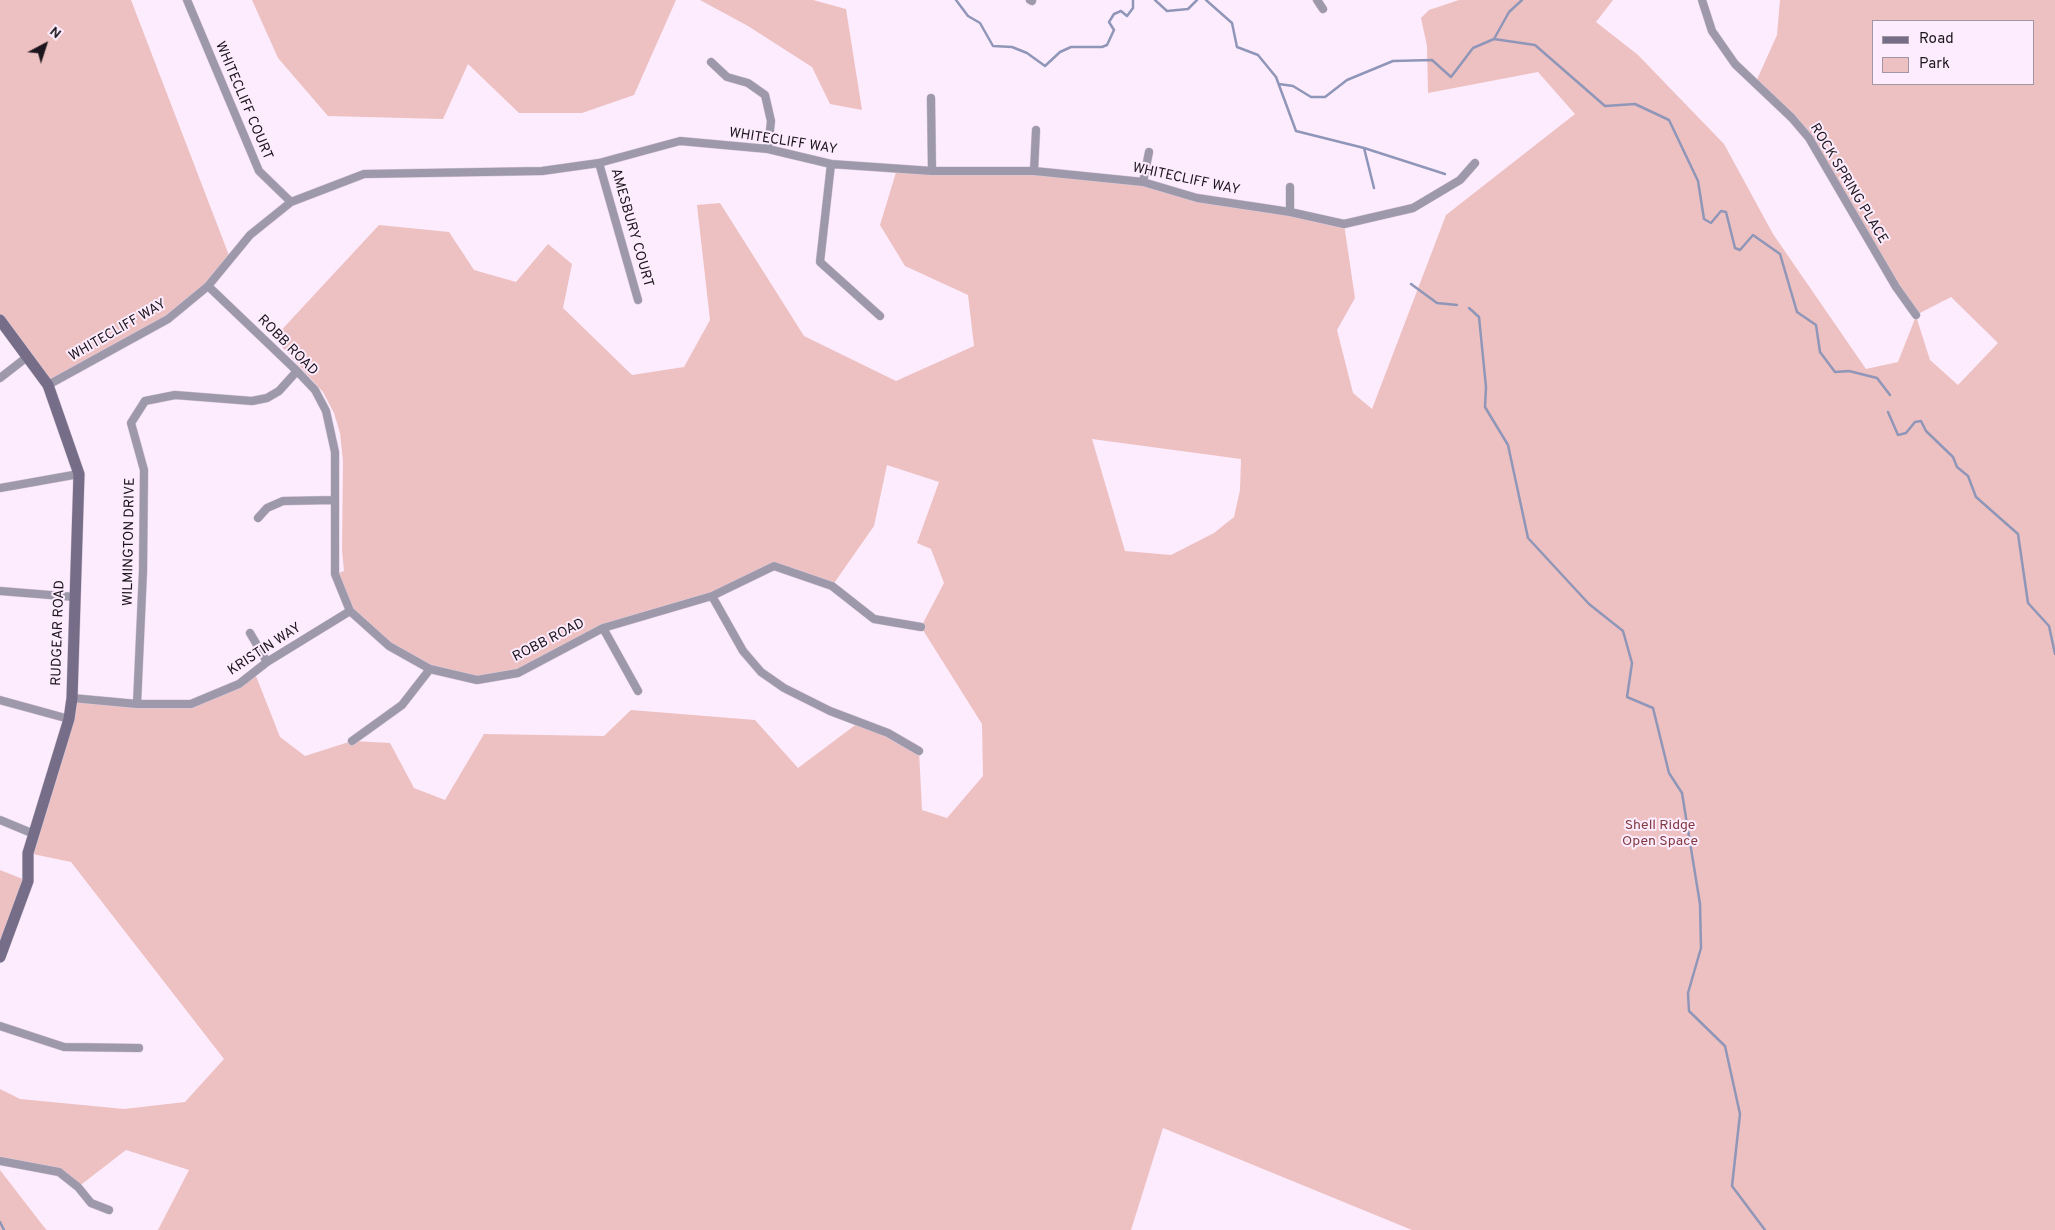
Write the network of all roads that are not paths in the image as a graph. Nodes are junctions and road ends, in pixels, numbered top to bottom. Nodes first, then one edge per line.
1 (187, 0) edge
2 (1317, 0) edge
3 (1702, 0) edge
4 (1323, 9) dead end
5 (711, 62) dead end
6 (932, 98) dead end
7 (1036, 130) dead end
8 (768, 149) junction
9 (1149, 152) dead end
10 (599, 163) junction
11 (1475, 163) dead end
12 (831, 164) junction
13 (932, 171) junction
14 (1034, 171) junction
15 (1143, 182) junction
16 (1290, 187) dead end
17 (291, 202) junction
18 (1290, 212) junction
19 (208, 286) junction
20 (638, 300) dead end
21 (1916, 314) dead end
22 (880, 316) dead end
23 (0, 320) edge
24 (27, 357) junction
25 (298, 371) junction
26 (0, 378) edge
27 (48, 385) junction
28 (79, 474) junction
29 (0, 488) edge
30 (335, 500) junction
31 (258, 518) dead end
32 (0, 591) edge
33 (712, 596) junction
34 (75, 597) junction
35 (350, 611) junction
36 (921, 627) dead end
37 (603, 628) junction
38 (250, 633) dead end
39 (267, 662) junction
40 (430, 668) junction
41 (638, 691) dead end
42 (72, 698) junction
43 (0, 700) edge
44 (137, 704) junction
45 (69, 720) junction
46 (352, 741) dead end
47 (919, 751) dead end
48 (0, 820) edge
49 (34, 834) junction
50 (0, 957) edge
51 (0, 1026) edge
52 (139, 1048) dead end
53 (0, 1161) edge
54 (109, 1210) dead end

1 - 17 street, WHITECLIFF COURT
2 - 4 street
3 - 21 street, ROCK SPRING PLACE
5 - 8 street
6 - 13 street
7 - 14 street
8 - 10 street, WHITECLIFF WAY
8 - 12 street, WHITECLIFF WAY
9 - 15 street
10 - 17 street, WHITECLIFF WAY
10 - 20 street, AMESBURY COURT
11 - 18 street, WHITECLIFF WAY
12 - 13 street, WHITECLIFF WAY
12 - 22 street
13 - 14 street, WHITECLIFF WAY
14 - 15 street, WHITECLIFF WAY
15 - 18 street, WHITECLIFF WAY
16 - 18 street
17 - 19 street, WHITECLIFF WAY
19 - 25 street, ROBB ROAD
19 - 27 street, WHITECLIFF WAY
23 - 24 street, RUDGEAR ROAD
24 - 26 street
24 - 27 street, RUDGEAR ROAD
25 - 30 street, ROBB ROAD
25 - 44 street, WILMINGTON DRIVE
27 - 28 street, RUDGEAR ROAD
28 - 29 street
28 - 34 street, RUDGEAR ROAD
30 - 31 street
30 - 35 street, ROBB ROAD
32 - 34 street
33 - 36 street, ROBB ROAD
33 - 37 street, ROBB ROAD
33 - 47 street
34 - 42 street, RUDGEAR ROAD
35 - 39 street, KRISTIN WAY
35 - 40 street, ROBB ROAD
37 - 40 street, ROBB ROAD
37 - 41 street
38 - 39 street
39 - 44 street, KRISTIN WAY
40 - 46 street
42 - 44 street, KRISTIN WAY
42 - 45 street, RUDGEAR ROAD
43 - 45 street
45 - 49 street, RUDGEAR ROAD
48 - 49 street
49 - 50 street, RUDGEAR ROAD
51 - 52 street
53 - 54 street

